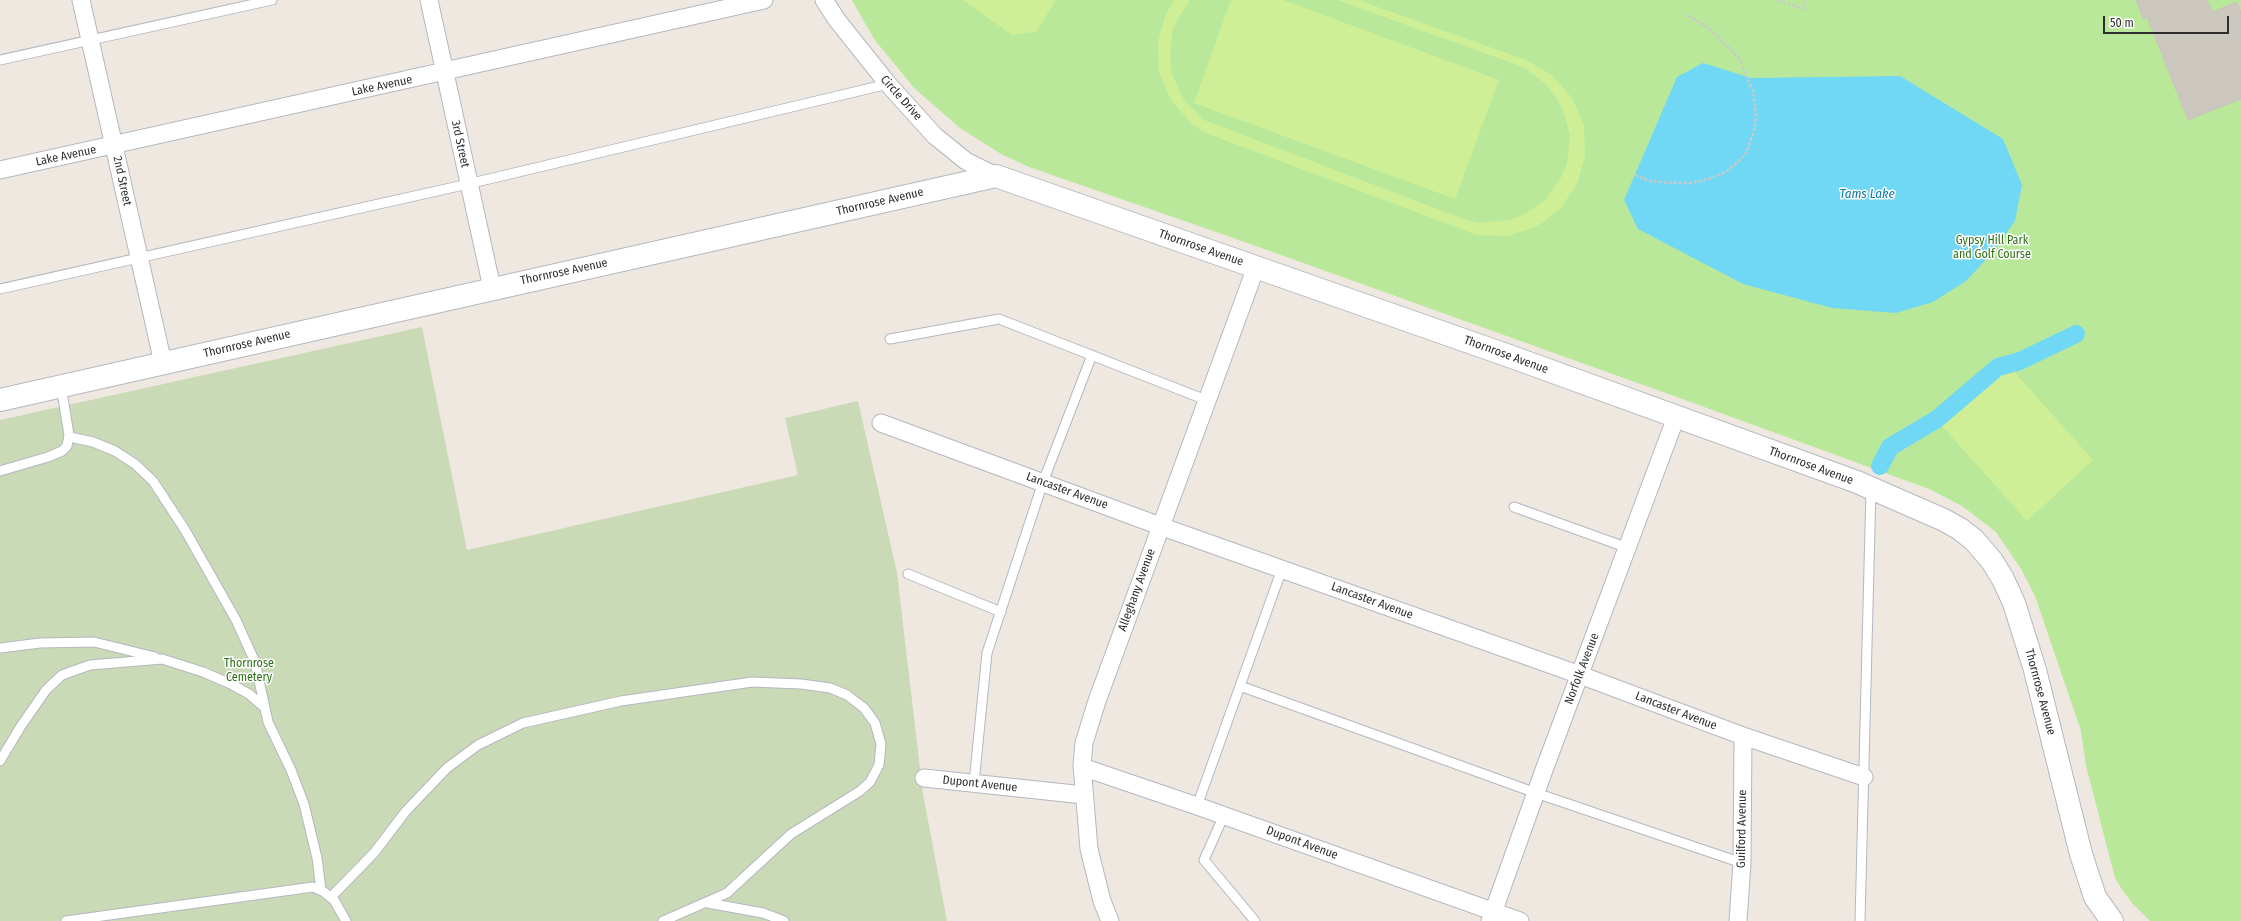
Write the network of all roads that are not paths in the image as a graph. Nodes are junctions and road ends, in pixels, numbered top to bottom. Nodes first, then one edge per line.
1 (81, 0) edge
2 (272, 0) edge
3 (429, 0) edge
4 (764, 0) edge
5 (824, 0) edge
6 (90, 40) junction
7 (0, 60) edge
8 (445, 72) junction
9 (888, 84) junction
10 (115, 145) junction
11 (0, 170) edge
12 (996, 176) junction
13 (468, 184) junction
14 (139, 259) junction
15 (1256, 267) junction
16 (492, 288) junction
17 (0, 289) edge
18 (890, 339) dead end
19 (1092, 356) junction
20 (163, 363) junction
21 (61, 386) junction
22 (0, 400) edge
23 (1206, 400) junction
24 (1676, 417) junction
25 (881, 423) dead end
26 (70, 438) junction
27 (0, 471) edge
28 (1043, 482) junction
29 (1871, 488) junction
30 (1514, 507) dead end
31 (1160, 526) junction
32 (1628, 548) junction
33 (1282, 569) junction
34 (908, 574) dead end
35 (1001, 612) junction
36 (0, 648) edge
37 (162, 659) junction
38 (1580, 675) junction
39 (1240, 686) junction
40 (264, 707) junction
41 (1743, 736) junction
42 (0, 762) edge
43 (1082, 767) junction
44 (1864, 776) junction
45 (924, 778) dead end
46 (974, 782) junction
47 (1536, 793) junction
48 (1084, 795) junction
49 (1197, 806) junction
50 (1224, 815) junction
51 (1742, 863) junction
52 (321, 890) junction
53 (330, 897) junction
54 (708, 903) junction
55 (1492, 916) edge
56 (66, 921) edge
57 (346, 921) edge
58 (663, 921) edge
59 (784, 921) edge
60 (1110, 921) edge
61 (1255, 921) edge
62 (1520, 921) edge
63 (1738, 921) edge
64 (1860, 921) edge
65 (2112, 921) edge

1 - 6 street, 2nd Street
2 - 6 lane
3 - 8 street, 3rd Street
4 - 8 street, Lake Avenue
5 - 9 street, Circle Drive
6 - 7 lane
6 - 10 street, 2nd Street
8 - 10 street, Lake Avenue
8 - 13 street, 3rd Street
9 - 12 street, Circle Drive
9 - 13 lane
10 - 11 street, Lake Avenue
10 - 14 street, 2nd Street
12 - 15 street, Thornrose Avenue
12 - 16 street, Thornrose Avenue
13 - 14 lane
13 - 16 street, 3rd Street
14 - 17 lane
14 - 20 street, 2nd Street
15 - 23 street, Alleghany Avenue
15 - 24 street, Thornrose Avenue
16 - 20 street, Thornrose Avenue
18 - 19 lane
19 - 23 lane
19 - 28 lane
20 - 21 street, Thornrose Avenue
21 - 22 street, Thornrose Avenue
21 - 26 lane
23 - 31 street, Alleghany Avenue
24 - 29 street, Thornrose Avenue
24 - 32 street, Norfolk Avenue
25 - 28 street, Lancaster Avenue
26 - 27 lane
26 - 40 lane
28 - 31 street, Lancaster Avenue
28 - 35 lane
29 - 44 lane
29 - 65 street, Thornrose Avenue
30 - 32 lane
31 - 33 street, Lancaster Avenue
31 - 43 street, Alleghany Avenue
32 - 38 street, Norfolk Avenue
33 - 38 street, Lancaster Avenue
33 - 39 lane
34 - 35 lane
35 - 46 lane
36 - 37 lane
37 - 40 lane
37 - 42 lane
38 - 41 street, Lancaster Avenue
38 - 47 street, Norfolk Avenue
39 - 47 lane
39 - 49 lane
40 - 52 lane
41 - 44 street, Lancaster Avenue
41 - 51 street, Guilford Avenue
43 - 48 street, Alleghany Avenue
43 - 49 street, Dupont Avenue
44 - 64 lane
45 - 46 street, Dupont Avenue
46 - 48 street, Dupont Avenue
47 - 51 lane
47 - 55 street, Norfolk Avenue
48 - 60 street, Alleghany Avenue
49 - 50 street, Dupont Avenue
50 - 55 street, Dupont Avenue
50 - 61 lane
51 - 63 street, Guilford Avenue
52 - 53 lane
52 - 56 lane
53 - 54 lane
53 - 57 lane
54 - 58 lane
54 - 59 lane
55 - 62 street, Dupont Avenue

